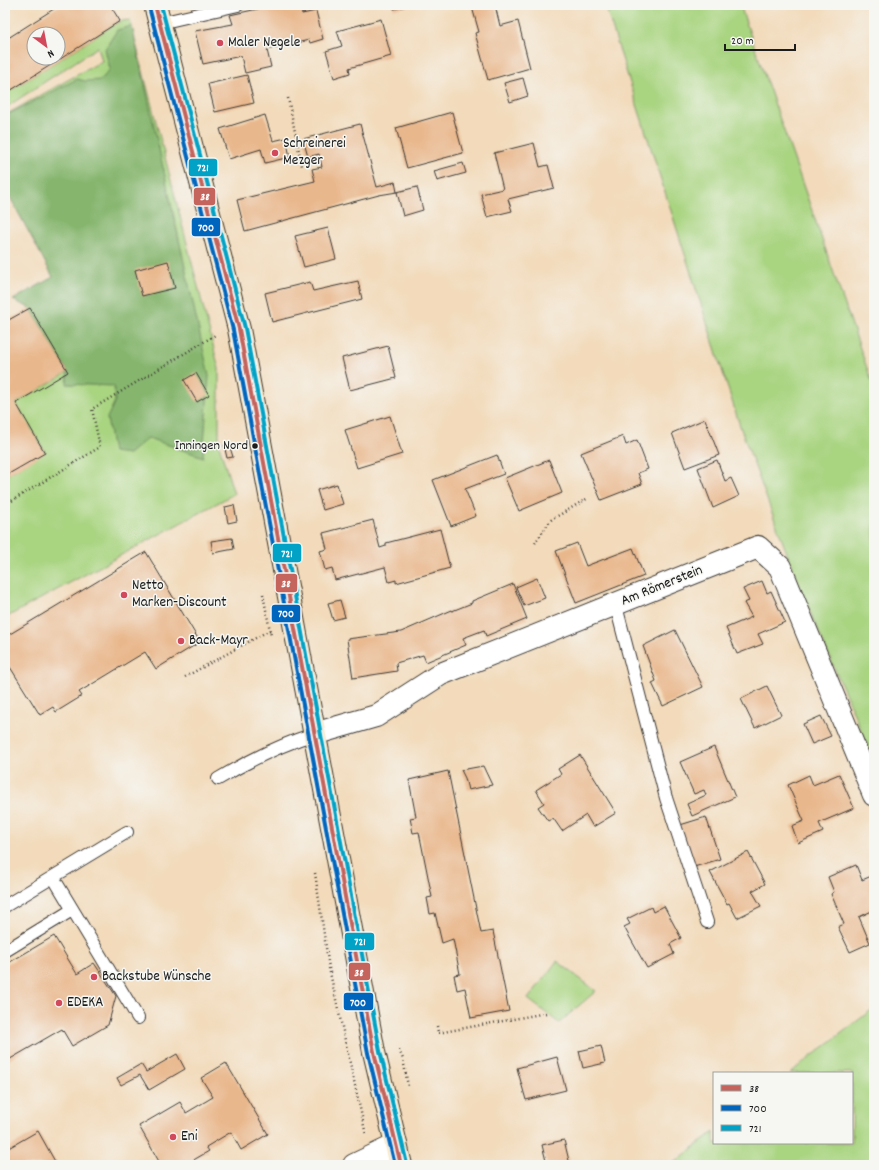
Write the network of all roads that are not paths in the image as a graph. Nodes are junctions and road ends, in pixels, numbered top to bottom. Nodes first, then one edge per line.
1 (238, 5) edge
2 (158, 14) edge
3 (616, 606) junction
4 (314, 734) junction
5 (218, 780) dead end
6 (874, 795) edge
7 (127, 832) dead end
8 (53, 877) junction
9 (5, 906) edge
10 (72, 910) junction
11 (707, 922) dead end
12 (5, 951) edge
13 (138, 1018) dead end
14 (398, 1155) edge
15 (362, 1160) edge

1 - 2 lane
2 - 4 main road
3 - 4 street, Am Römerstein
3 - 6 street, Am Römerstein
3 - 11 lane
4 - 5 lane
4 - 14 main road
7 - 8 lane
8 - 9 lane
8 - 10 lane
10 - 12 lane
10 - 13 lane
14 - 15 street

